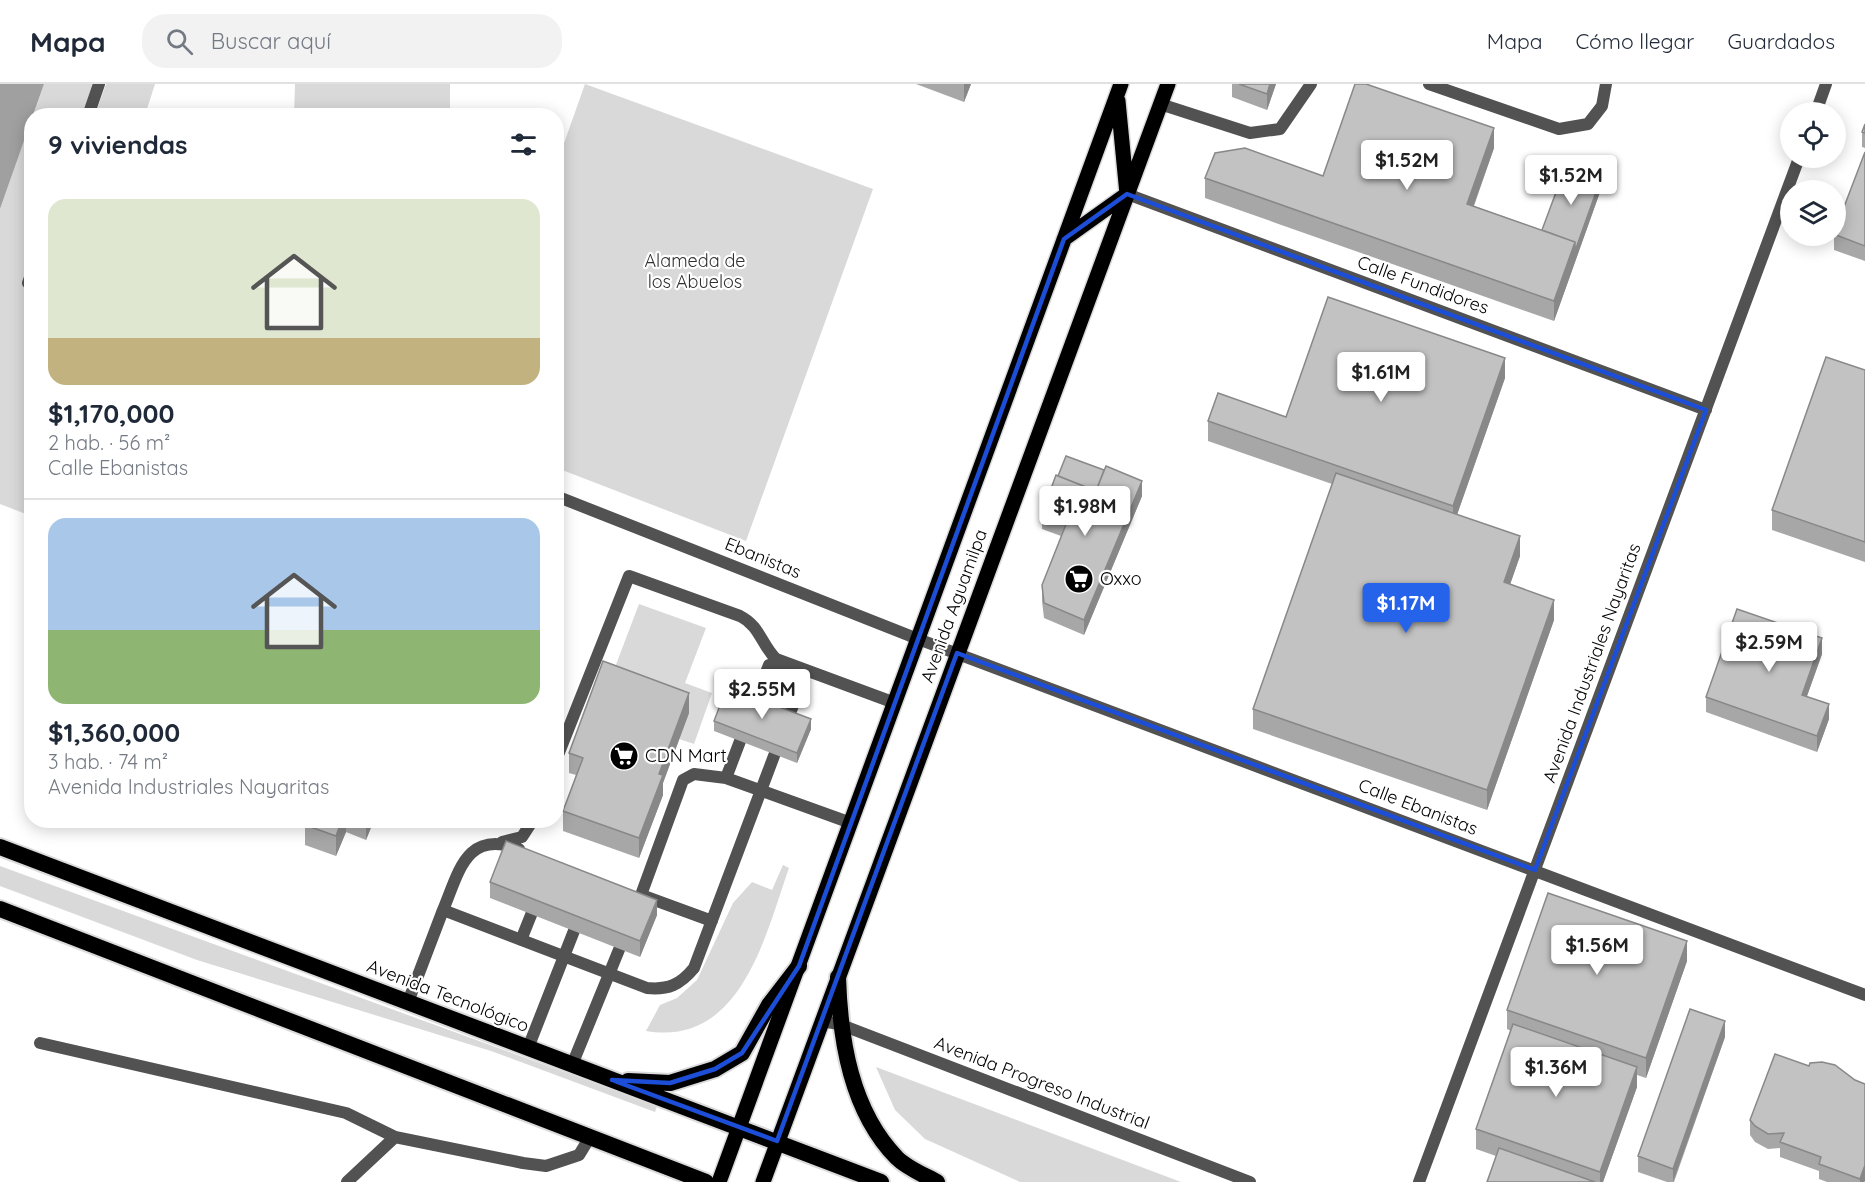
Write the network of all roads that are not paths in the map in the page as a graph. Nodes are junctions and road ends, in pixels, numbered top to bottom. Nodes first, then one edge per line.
1 (99, 84) edge
2 (1168, 84) edge
3 (1311, 84) edge
4 (1429, 84) edge
5 (1606, 84) edge
6 (1827, 84) edge
7 (1119, 90) edge
8 (1820, 102) edge
9 (1160, 104) junction
10 (91, 108) edge
11 (1795, 168) edge
12 (1127, 194) junction
13 (1064, 239) junction
14 (1706, 410) junction
15 (564, 499) edge
16 (918, 639) junction
17 (957, 653) junction
18 (784, 663) junction
19 (806, 671) junction
20 (895, 703) junction
21 (564, 740) edge
22 (726, 778) junction
23 (763, 791) junction
24 (851, 823) junction
25 (528, 828) edge
26 (496, 843) junction
27 (0, 848) edge
28 (532, 854) edge
29 (1535, 870) junction
30 (541, 891) edge
31 (583, 908) edge
32 (0, 909) edge
33 (443, 910) junction
34 (712, 921) junction
35 (629, 925) edge
36 (521, 940) junction
37 (564, 957) junction
38 (799, 966) junction
39 (609, 974) junction
40 (838, 977) junction
41 (1865, 995) edge
42 (408, 1002) junction
43 (821, 1021) junction
44 (839, 1024) junction
45 (40, 1043) dead end
46 (528, 1048) junction
47 (572, 1065) junction
48 (612, 1080) junction
49 (739, 1128) junction
50 (395, 1137) junction
51 (590, 1137) junction
52 (777, 1141) junction
53 (347, 1182) edge
54 (706, 1182) edge
55 (719, 1182) edge
56 (763, 1182) edge
57 (881, 1182) edge
58 (937, 1182) edge
59 (1250, 1182) edge
60 (1419, 1182) edge

1 - 10 street
2 - 9 main road, Avenida Aguamilpa
3 - 9 street
4 - 5 street
6 - 8 street
7 - 12 main road
7 - 13 main road, Avenida Aguamilpa
9 - 12 main road, Avenida Aguamilpa
11 - 14 street, Avenida Industriales Nayaritas
12 - 13 main road
12 - 14 street, Calle Fundidores
12 - 17 main road, Avenida Aguamilpa
13 - 16 main road, Avenida Aguamilpa
14 - 29 street, Avenida Industriales Nayaritas
15 - 16 street, Ebanistas
16 - 17 street, Ebanistas
16 - 20 main road, Avenida Aguamilpa
17 - 29 street, Calle Ebanistas
17 - 40 main road, Avenida Aguamilpa
18 - 19 street
18 - 21 street
18 - 22 street
19 - 20 street
19 - 23 street
20 - 24 main road, Avenida Aguamilpa
22 - 23 street
22 - 34 street
23 - 24 street
23 - 34 street
24 - 38 main road, Avenida Aguamilpa
25 - 26 street
26 - 28 street
26 - 33 street
27 - 42 highway, Avenida Tecnológico
29 - 41 street, Calle Ebanistas
29 - 60 street, Avenida Industriales Nayaritas
30 - 36 street
31 - 37 street
32 - 51 highway
33 - 36 street
33 - 42 street
34 - 39 street
35 - 39 street
36 - 37 street
37 - 39 street
37 - 46 street
38 - 48 highway
38 - 49 main road, Avenida Aguamilpa
39 - 47 street
40 - 43 main road, Avenida Aguamilpa
40 - 44 highway
42 - 46 highway, Avenida Tecnológico
43 - 44 street, Avenida Progreso Industrial
43 - 52 main road, Avenida Aguamilpa
44 - 58 highway
44 - 59 street, Avenida Progreso Industrial
45 - 50 street
46 - 47 highway, Avenida Tecnológico
47 - 48 highway, Avenida Tecnológico
48 - 49 highway, Avenida Tecnológico
49 - 52 highway, Avenida Tecnológico
49 - 55 main road, Avenida Aguamilpa
50 - 51 street
50 - 53 street
51 - 54 highway
52 - 56 main road, Avenida Aguamilpa
52 - 57 highway, Avenida Tecnológico

